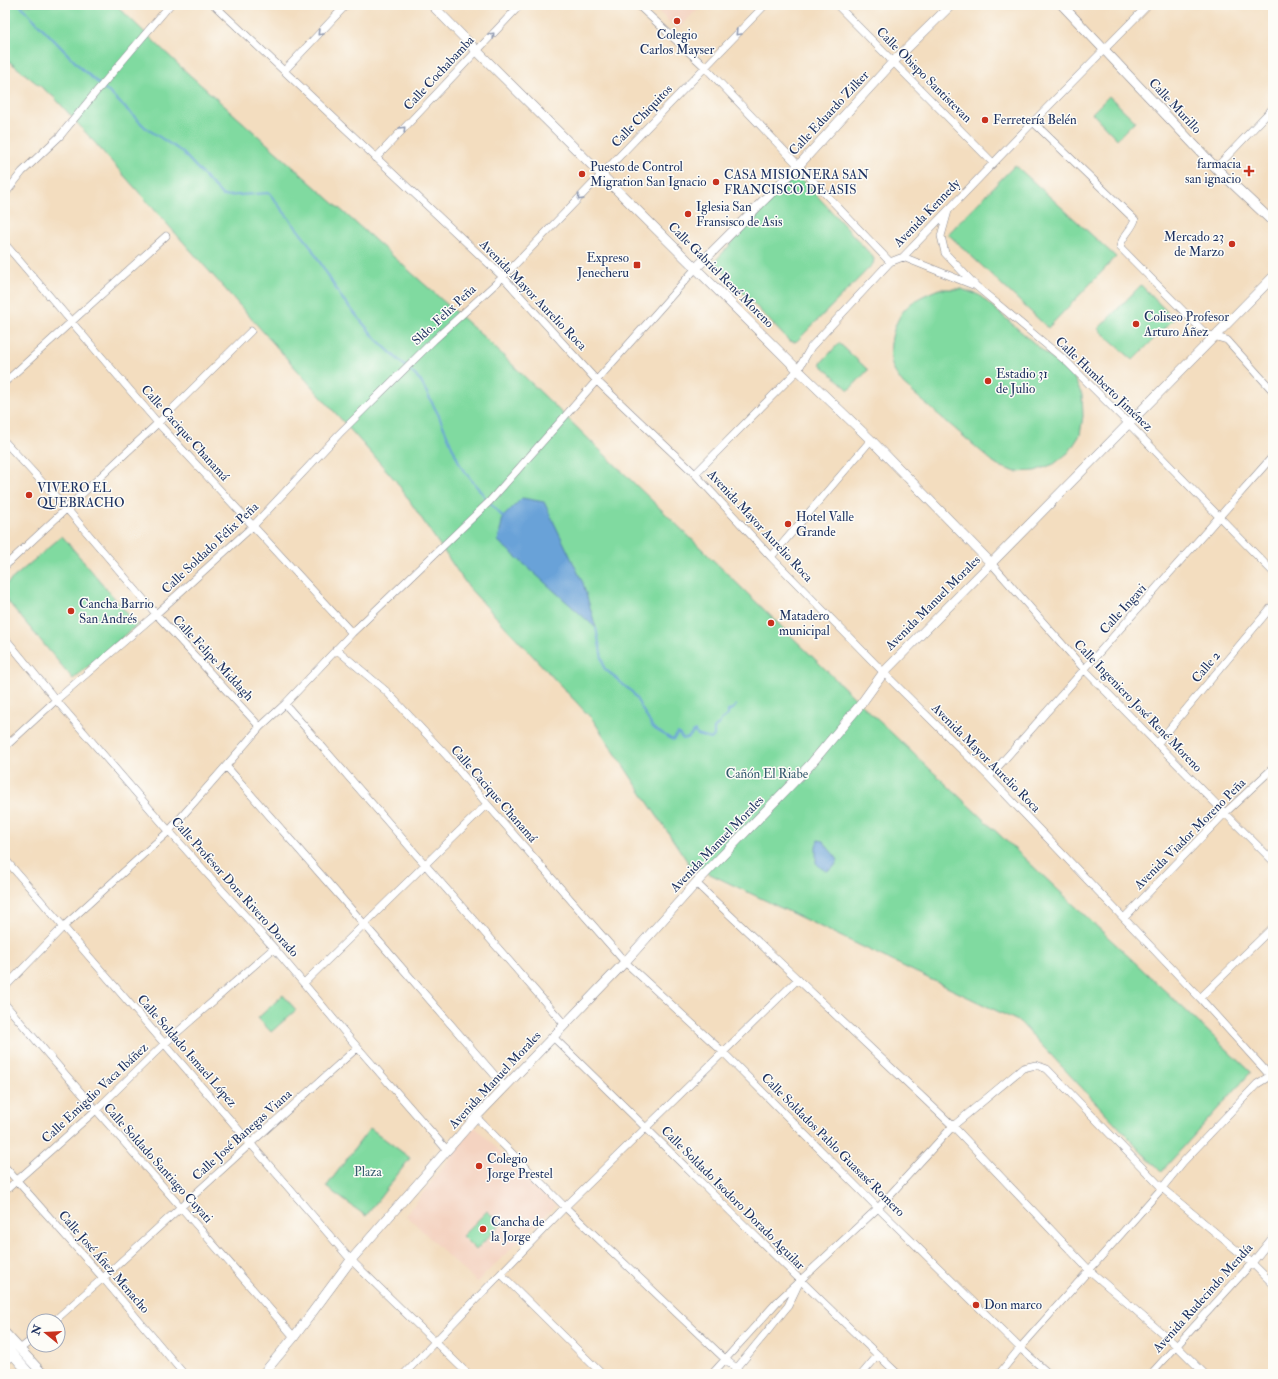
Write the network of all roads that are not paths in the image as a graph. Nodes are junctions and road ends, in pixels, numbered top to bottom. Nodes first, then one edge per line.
1 (170, 5) edge
2 (214, 5) edge
3 (346, 5) edge
4 (432, 5) edge
5 (520, 5) edge
6 (638, 5) edge
7 (765, 5) edge
8 (837, 5) edge
9 (951, 5) edge
10 (1062, 5) edge
11 (1148, 5) edge
12 (1104, 50) junction
13 (476, 51) junction
14 (893, 62) junction
15 (705, 68) junction
16 (284, 71) junction
17 (1273, 108) edge
18 (1033, 122) junction
19 (376, 158) junction
20 (993, 163) junction
21 (798, 165) junction
22 (1216, 168) junction
23 (602, 175) junction
24 (5, 194) edge
25 (949, 209) junction
26 (1273, 222) edge
27 (166, 236) dead end
28 (5, 244) edge
29 (903, 258) junction
30 (890, 262) junction
31 (696, 268) junction
32 (503, 277) junction
33 (1273, 277) edge
34 (976, 286) junction
35 (73, 322) junction
36 (251, 331) dead end
37 (1215, 337) junction
38 (798, 370) junction
39 (403, 371) joint
40 (597, 381) junction
41 (5, 382) edge
42 (1273, 391) edge
43 (1128, 422) junction
44 (158, 423) junction
45 (871, 440) junction
46 (5, 442) edge
47 (1273, 456) edge
48 (695, 474) junction
49 (66, 509) junction
50 (1220, 518) junction
51 (253, 526) junction
52 (771, 557) junction
53 (991, 563) junction
54 (5, 566) edge
55 (1273, 572) edge
56 (1273, 605) edge
57 (156, 614) junction
58 (352, 633) junction
59 (5, 638) edge
60 (336, 649) junction
61 (1085, 670) junction
62 (884, 672) junction
63 (56, 700) junction
64 (285, 704) junction
65 (260, 727) junction
66 (1157, 744) junction
67 (5, 747) edge
68 (226, 766) junction
69 (1273, 768) edge
70 (989, 777) junction
71 (486, 804) junction
72 (1225, 813) junction
73 (169, 831) junction
74 (5, 859) edge
75 (1273, 861) edge
76 (425, 864) junction
77 (696, 883) junction
78 (1124, 918) junction
79 (364, 924) junction
80 (64, 926) junction
81 (1273, 927) edge
82 (274, 948) junction
83 (625, 962) junction
84 (798, 979) junction
85 (304, 983) junction
86 (5, 987) edge
87 (1200, 998) junction
88 (5, 1004) edge
89 (565, 1025) junction
90 (553, 1038) junction
91 (164, 1044) junction
92 (357, 1048) junction
93 (723, 1052) junction
94 (1272, 1076) edge
95 (505, 1088) junction
96 (95, 1111) junction
97 (476, 1117) junction
98 (953, 1126) junction
99 (646, 1127) junction
100 (251, 1142) junction
101 (448, 1150) junction
102 (5, 1167) edge
103 (17, 1180) junction
104 (1162, 1188) junction
105 (5, 1191) edge
106 (181, 1206) junction
107 (565, 1207) junction
108 (878, 1208) junction
109 (1273, 1237) edge
110 (351, 1260) junction
111 (1252, 1263) junction
112 (1089, 1270) junction
113 (501, 1274) junction
114 (103, 1278) junction
115 (799, 1281) junction
116 (1273, 1284) edge
117 (63, 1313) edge
118 (5, 1333) edge
119 (294, 1336) junction
120 (436, 1342) junction
121 (26, 1344) edge
122 (5, 1346) edge
123 (1176, 1346) junction
124 (1020, 1348) junction
125 (16, 1352) junction
126 (878, 1355) junction
127 (725, 1359) junction
128 (5, 1363) edge
129 (734, 1371) edge
130 (30, 1374) edge
131 (42, 1374) edge
132 (184, 1374) edge
133 (263, 1374) edge
134 (404, 1374) edge
135 (468, 1374) edge
136 (602, 1374) edge
137 (712, 1374) edge
138 (862, 1374) edge
139 (898, 1374) edge
140 (999, 1374) edge
141 (1049, 1374) edge
142 (1151, 1374) edge
143 (1205, 1374) edge

1 - 24 street
2 - 16 street, Avenida Mayor Aurelio Roca
3 -> 16 street
4 - 13 street, Calle Gabriel René Moreno
13 -> 5 street, Calle Cochabamba
6 - 15 street
7 -> 15 street, Calle Chiquitos
8 - 14 street, Calle Obispo Santistevan
9 - 14 street, Calle Eduardo Zilker
10 - 12 street, Calle Murillo
11 - 12 street, Avenida Kennedy
12 - 18 street, Avenida Kennedy
12 - 22 street, Calle Murillo
19 -> 13 street, Calle Cochabamba
13 - 23 street, Calle Gabriel René Moreno
14 - 20 street, Calle Obispo Santistevan
14 - 21 street, Calle Eduardo Zilker
15 - 21 street
15 - 23 street, Calle Chiquitos
16 - 19 street, Avenida Mayor Aurelio Roca
17 - 22 street
18 - 20 street, Avenida Kennedy
18 - 37 street
19 - 32 street, Avenida Mayor Aurelio Roca
20 - 25 street, Avenida Kennedy
21 - 30 street
21 - 31 street, Calle Eduardo Zilker
22 - 26 street, Calle Murillo
23 - 31 street, Calle Gabriel René Moreno
23 -> 32 street, Calle Chiquitos
25 - 29 street, Avenida Kennedy
25 - 34 street, Calle Humberto Jiménez
27 - 35 street
28 - 35 street, Calle Cacique Chanamá
29 - 30 street, Avenida Kennedy
29 - 34 street
30 - 38 street, Avenida Kennedy
31 - 38 street, Calle Gabriel René Moreno
31 - 40 street, Calle Eduardo Zilker
32 - 39 street, Sldo. Felix Peña
32 - 40 street, Avenida Mayor Aurelio Roca
33 - 37 street, Avenida Manuel Morales
34 - 43 street, Calle Humberto Jiménez
35 - 41 street
35 - 44 street, Calle Cacique Chanamá
36 - 44 street
37 - 42 street
37 - 43 street, Avenida Manuel Morales
38 - 45 street, Calle Gabriel René Moreno
38 - 48 street, Avenida Kennedy
39 - 51 street, Calle Soldado Félix Peña
40 - 48 street, Avenida Mayor Aurelio Roca
40 - 58 street, Calle Eduardo Zilker
43 - 50 street, Calle Humberto Jiménez
43 - 53 street, Avenida Manuel Morales
44 - 49 street
44 - 51 street, Calle Cacique Chanamá
45 - 52 street
45 - 53 street, Calle Gabriel René Moreno
46 - 49 street, Calle Felipe Middagh
47 - 50 street, Calle Ingavi
48 - 52 street, Avenida Mayor Aurelio Roca
49 - 54 street
49 - 57 street, Calle Felipe Middagh
50 - 55 street, Calle Humberto Jiménez
50 - 61 street, Calle Ingavi
51 - 57 street, Calle Soldado Félix Peña
51 - 58 street, Calle Cacique Chanamá
52 - 62 street, Avenida Mayor Aurelio Roca
53 - 61 street, Calle Ingeniero José René Moreno
53 - 62 street, Avenida Manuel Morales
56 - 66 street, Calle 2
57 - 63 street, Calle Soldado Félix Peña
57 - 65 street, Calle Felipe Middagh
58 - 60 street, Calle Eduardo Zilker
59 - 63 street, Calle Profesor Dora Rivero Dorado
60 - 64 street, Calle Eduardo Zilker
60 - 71 street, Calle Cacique Chanamá
61 - 66 street, Calle Ingeniero José René Moreno
61 - 70 street, Calle Ingavi
62 - 70 street, Avenida Mayor Aurelio Roca
62 - 77 street, Avenida Manuel Morales
63 - 67 street, Calle Soldado Félix Peña
63 - 73 street, Calle Profesor Dora Rivero Dorado
64 - 65 street, Calle Eduardo Zilker
64 - 76 street
65 - 68 street, Calle Eduardo Zilker
66 - 72 street, Calle Ingeniero José René Moreno
68 - 73 street, Calle Eduardo Zilker
68 - 79 street
69 - 72 street, Avenida Viador Moreno Peña
70 - 78 street, Avenida Mayor Aurelio Roca
71 - 76 street
71 - 83 street, Calle Cacique Chanamá
72 - 75 street, Calle Ingeniero José René Moreno
72 - 78 street, Avenida Viador Moreno Peña
73 - 80 street, Calle Eduardo Zilker
73 - 82 street, Calle Profesor Dora Rivero Dorado
74 - 80 street, Calle Soldado Ismael López
76 - 79 street
76 - 89 street
77 - 83 street, Avenida Manuel Morales
77 - 84 street
78 - 87 street, Avenida Mayor Aurelio Roca
79 - 85 street
79 - 95 street
80 - 86 street, Calle Eduardo Zilker
80 - 91 street, Calle Soldado Ismael López
81 - 87 street
82 - 85 street, Calle Profesor Dora Rivero Dorado
82 - 91 street, Calle Emigdio Vaca Ibáñez
83 - 89 street, Avenida Manuel Morales
83 - 93 street, Calle Soldados Pablo Guasasé Romero
84 - 93 street
84 - 98 street
85 - 92 street, Calle Profesor Dora Rivero Dorado
87 - 94 street, Avenida Mayor Aurelio Roca
88 - 96 street, Calle Soldado Santiago Cuyati
89 - 90 street, Avenida Manuel Morales
90 - 95 street, Avenida Manuel Morales
90 - 99 street, Calle Soldado Isodoro Dorado Aguilar
91 - 96 street, Calle Emigdio Vaca Ibáñez
91 - 100 street, Calle Soldado Ismael López
92 - 100 street, Calle José Banegas Viana
92 - 101 street, Calle Profesor Dora Rivero Dorado
93 - 99 street
93 - 108 street, Calle Soldados Pablo Guasasé Romero
94 - 104 street
95 - 97 street, Avenida Manuel Morales
96 - 103 street, Calle Emigdio Vaca Ibáñez
96 - 106 street, Calle Soldado Santiago Cuyati
97 - 101 street, Avenida Manuel Morales
97 - 107 street
98 - 104 street
98 - 108 street
98 - 112 street
99 - 107 street
99 - 115 street, Calle Soldado Isodoro Dorado Aguilar
100 - 106 street, Calle José Banegas Viana
100 - 110 street, Calle Soldado Ismael López
101 - 110 street, Avenida Manuel Morales
102 - 103 street, Calle José Áñez Menacho
103 - 105 street, Calle Emigdio Vaca Ibáñez
103 - 114 street, Calle José Áñez Menacho
104 - 111 street
104 - 112 street
106 - 114 street, Calle José Banegas Viana
106 - 119 street, Calle Soldado Santiago Cuyati
107 - 113 street
107 - 127 street
108 - 115 street
108 - 124 street, Calle Soldados Pablo Guasasé Romero
109 - 111 street, Avenida Rudecindo Mendía
110 - 119 street, Avenida Manuel Morales
110 - 120 street, Calle Soldado Ismael López
111 - 116 street
111 - 123 street, Avenida Rudecindo Mendía
112 - 123 street
112 - 124 street
113 - 120 street
113 - 136 street
114 - 117 street, Calle José Banegas Viana
114 - 132 street, Calle José Áñez Menacho
115 - 126 street, Calle Soldado Isodoro Dorado Aguilar
115 - 127 street
115 - 129 street
118 - 125 street
119 - 133 street, Avenida Manuel Morales
120 - 134 street
120 - 135 street, Calle Soldado Ismael López
121 - 125 street
122 - 125 street
123 - 142 street, Avenida Rudecindo Mendía
123 - 143 street
124 - 140 street
124 - 141 street, Calle Soldados Pablo Guasasé Romero
125 - 128 street
125 - 130 street
125 - 131 street
126 - 138 street
126 - 139 street, Calle Soldado Isodoro Dorado Aguilar
127 - 129 street
127 - 137 street

